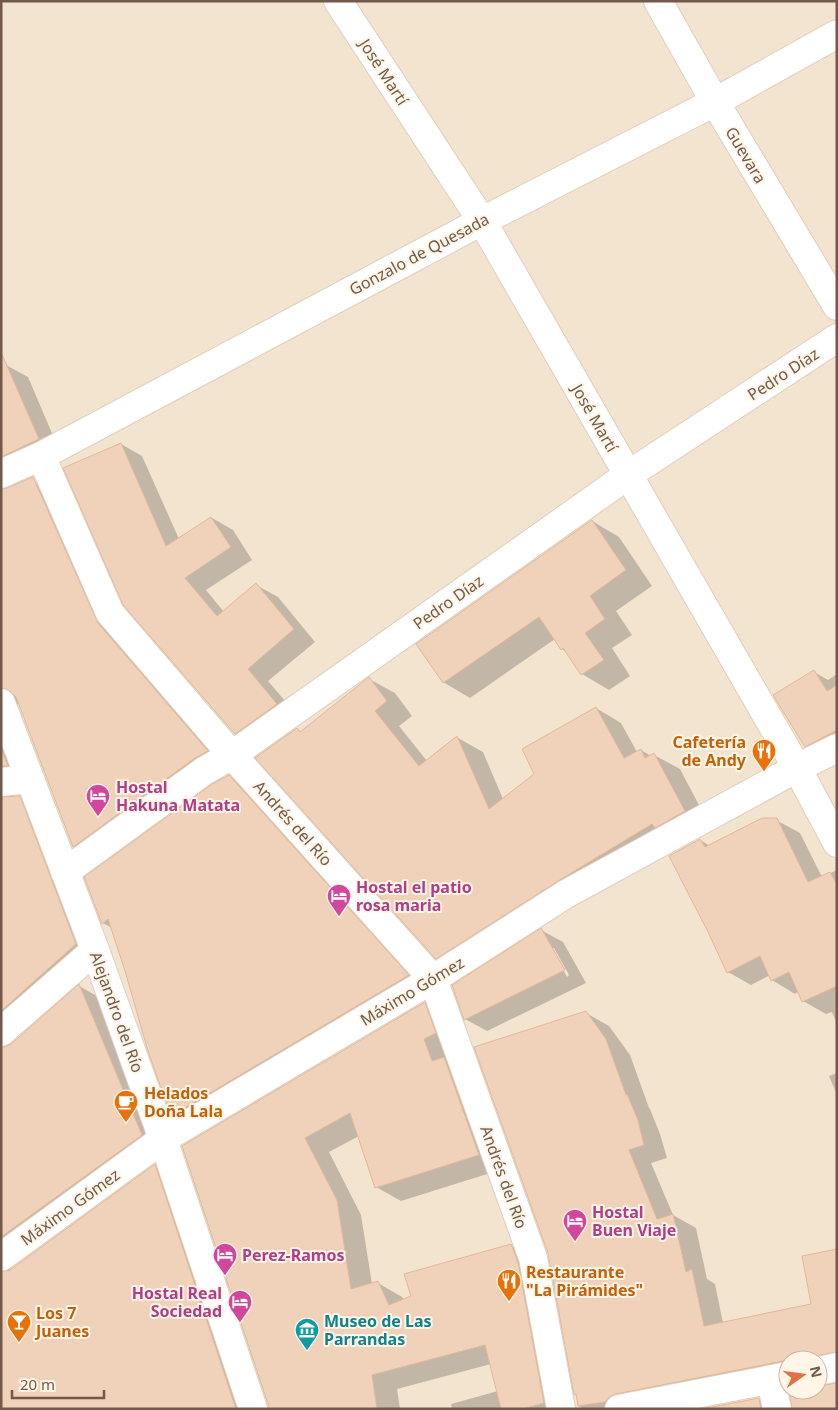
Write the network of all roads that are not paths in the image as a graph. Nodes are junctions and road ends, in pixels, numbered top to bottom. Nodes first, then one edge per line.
1 (338, 1) edge
2 (658, 1) edge
3 (837, 34) edge
4 (715, 102) junction
5 (482, 221) junction
6 (837, 306) edge
7 (837, 338) edge
8 (41, 456) junction
9 (1, 474) edge
10 (628, 475) junction
11 (1, 703) edge
12 (837, 748) edge
13 (232, 755) junction
14 (797, 768) junction
15 (30, 779) junction
16 (1, 782) edge
17 (837, 843) edge
18 (65, 872) junction
19 (95, 950) junction
20 (434, 979) junction
21 (1, 1032) edge
22 (163, 1139) junction
23 (1, 1257) edge
24 (778, 1378) edge
25 (253, 1409) edge
26 (562, 1409) edge
27 (619, 1409) edge

1 - 5 street, José Martí
2 - 4 street, Guevara
3 - 4 street, Gonzalo de Quesada
4 - 5 street, Gonzalo de Quesada
4 - 6 street, Guevara
5 - 8 street, Gonzalo de Quesada
5 - 10 street, José Martí
7 - 10 street, Pedro Díaz
8 - 9 street, Gonzalo de Quesada
8 - 13 street, Andrés del Río
10 - 13 street, Pedro Díaz
10 - 14 street, José Martí
11 - 15 street, Alejandro del Río
12 - 14 street, Máximo Gómez
13 - 18 street, Pedro Díaz
13 - 20 street, Andrés del Río
14 - 17 street, José Martí
14 - 20 street, Máximo Gómez
15 - 16 street
15 - 18 street, Alejandro del Río
18 - 19 street, Alejandro del Río
19 - 21 street
19 - 22 street, Alejandro del Río
20 - 22 street, Máximo Gómez
20 - 26 street, Andrés del Río
22 - 23 street, Máximo Gómez
22 - 25 street, Alejandro del Río
24 - 27 street

